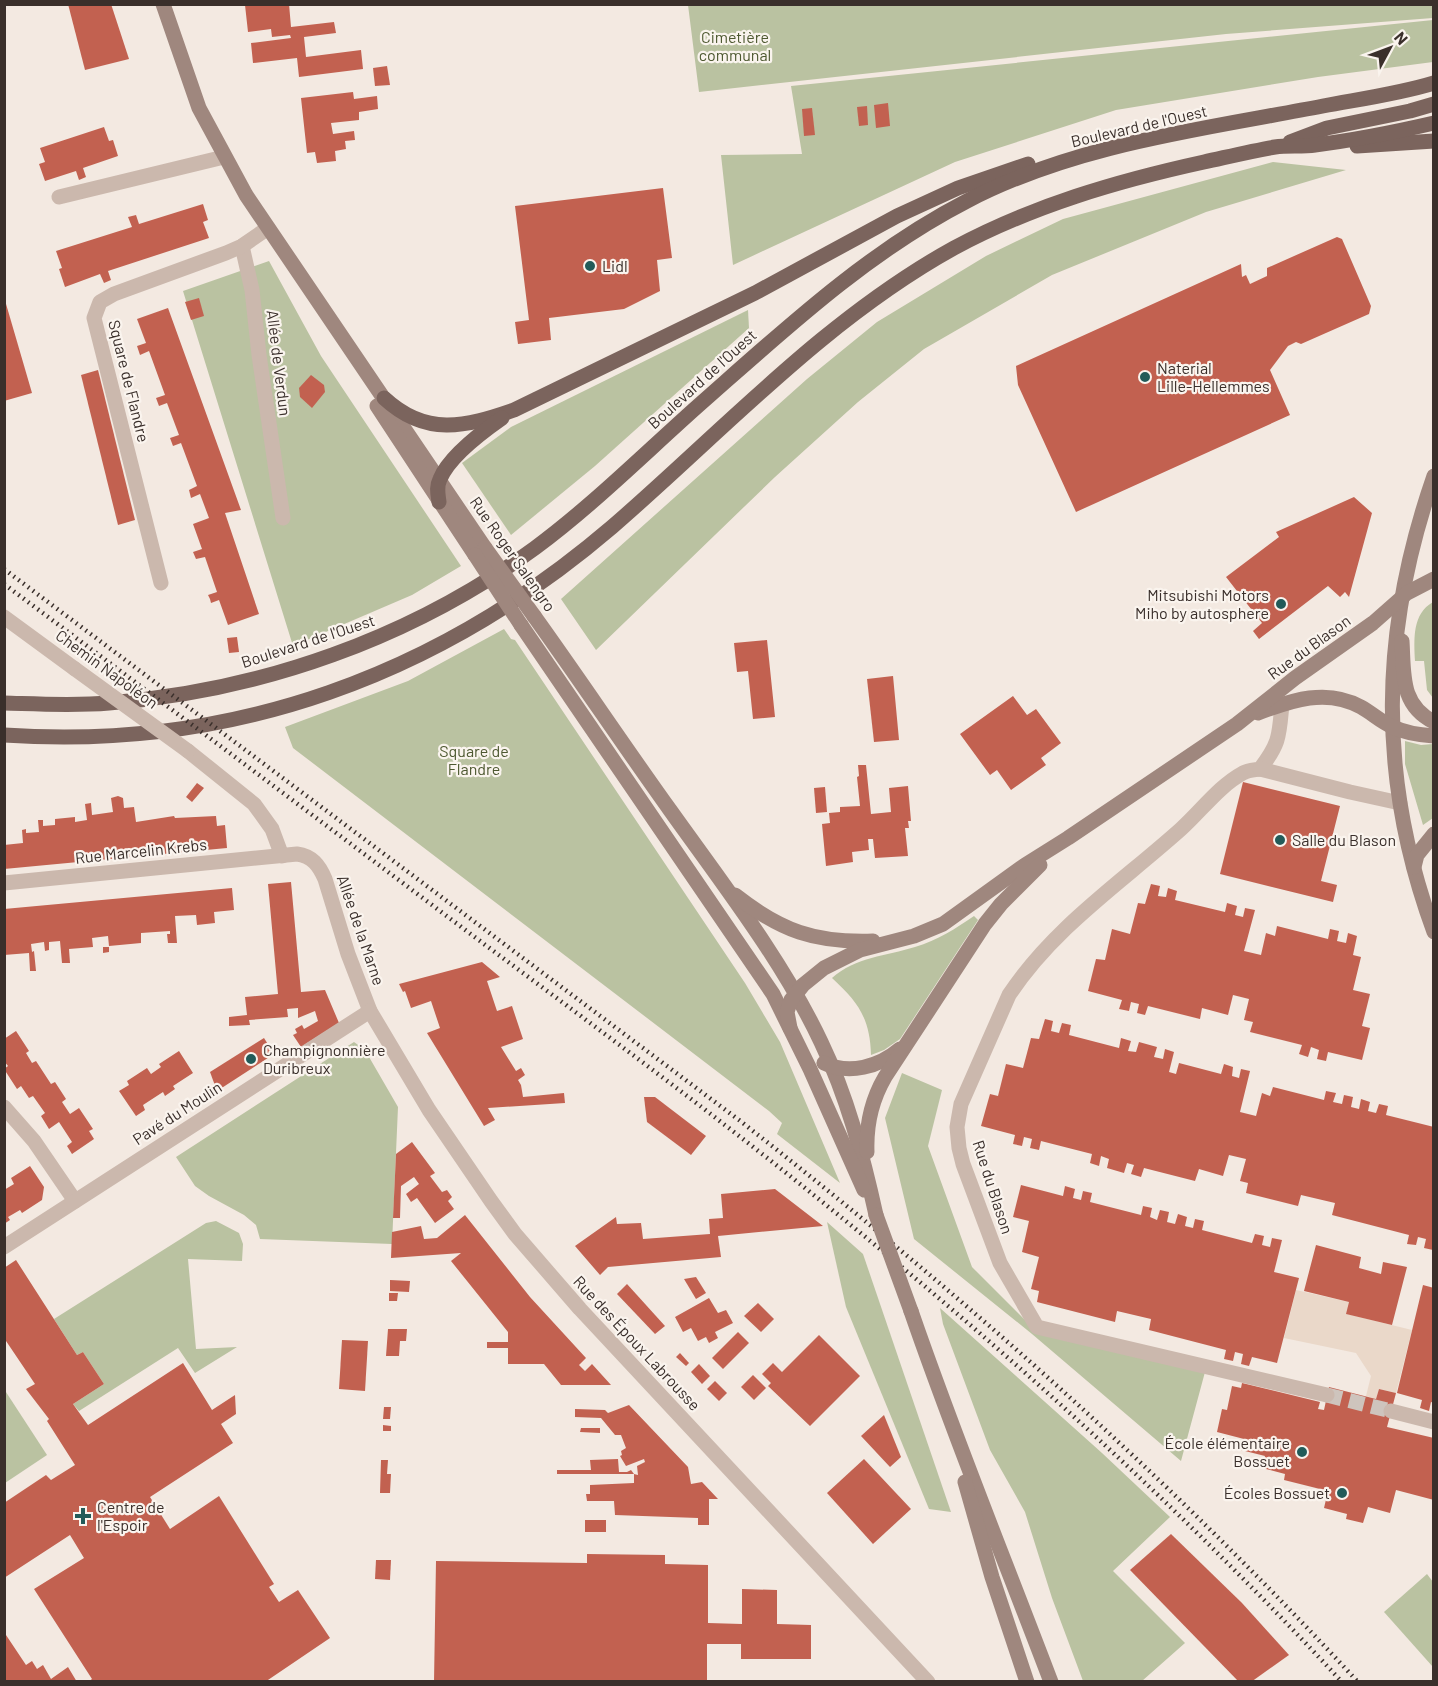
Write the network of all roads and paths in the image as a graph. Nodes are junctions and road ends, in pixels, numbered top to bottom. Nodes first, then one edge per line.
1 (163, 4) edge
2 (1434, 83) edge
3 (1434, 104) edge
4 (1434, 123) edge
5 (1434, 141) edge
6 (1312, 145) junction
7 (1276, 147) junction
8 (1088, 154) junction
9 (224, 157) junction
10 (59, 197) dead end
11 (268, 228) junction
12 (279, 244) junction
13 (242, 246) junction
14 (384, 398) junction
15 (514, 410) junction
16 (1434, 476) edge
17 (439, 480) junction
18 (440, 502) junction
19 (283, 518) dead end
20 (480, 551) junction
21 (1434, 579) edge
22 (161, 583) dead end
23 (1401, 599) junction
24 (4, 617) edge
25 (528, 621) junction
26 (4, 703) edge
27 (1282, 704) junction
28 (1434, 722) edge
29 (1237, 724) junction
30 (1391, 727) junction
31 (4, 735) edge
32 (1434, 736) edge
33 (1260, 769) junction
34 (1401, 803) junction
35 (1434, 834) edge
36 (1068, 838) junction
37 (282, 856) junction
38 (1414, 869) junction
39 (721, 881) junction
40 (4, 883) edge
41 (1434, 913) edge
42 (1434, 932) edge
43 (891, 941) junction
44 (796, 994) junction
45 (370, 1011) junction
46 (794, 1035) junction
47 (910, 1038) junction
48 (831, 1066) junction
49 (4, 1107) edge
50 (869, 1182) junction
51 (75, 1201) junction
52 (876, 1215) junction
53 (4, 1247) edge
54 (1328, 1395) tunnel mouth
55 (943, 1404) junction
56 (1391, 1412) tunnel mouth
57 (1434, 1422) edge
58 (1016, 1649) junction
59 (930, 1682) edge
60 (1017, 1682) edge
61 (1027, 1682) edge
62 (1051, 1682) edge

1 - 9 main road, Rue Roger Salengro
2 - 8 main road, Boulevard de l'Ouest
3 - 7 main road
4 - 6 main road
5 - 6 main road
6 - 7 main road
7 - 31 main road
8 - 15 main road
8 - 26 main road, Boulevard de l'Ouest
9 - 10 street
9 - 11 main road, Rue Roger Salengro
11 - 12 main road, Rue Roger Salengro
11 - 13 street
12 - 14 main road, Rue Roger Salengro
12 - 18 main road, Rue Roger Salengro
13 - 19 street, Allée de Verdun
13 - 22 street, Square de Flandre
14 - 15 main road
14 - 17 main road, Rue Roger Salengro
15 - 17 main road
16 - 23 main road
17 - 18 main road
17 - 20 main road, Rue Roger Salengro
18 - 20 main road, Rue Roger Salengro
20 - 25 main road, Rue Roger Salengro, bridge
21 - 23 main road, Rue du Blason
23 - 28 main road
23 - 29 main road, Rue du Blason
23 - 30 main road
24 - 37 street, Chemin Napoléon, bridge
25 - 39 main road, Rue Roger Salengro
25 - 46 main road, Rue Roger Salengro
27 - 29 main road, Rue du Blason
27 - 30 main road, Rue du Blason
27 - 33 street, Rue du Blason
29 - 36 main road, Rue du Blason
30 - 32 main road
30 - 34 main road
33 - 34 street
33 - 54 street, Rue du Blason
34 - 38 main road
35 - 38 main road
36 - 43 main road, Rue du Blason
36 - 47 main road, Rue du Blason
37 - 40 street, Rue Marcelin Krebs
37 - 45 street, Allée de la Marne
38 - 41 main road
38 - 42 main road
39 - 43 main road, Rue du Blason
39 - 44 main road
43 - 44 main road, Rue du Blason
44 - 46 main road
44 - 48 main road
45 - 51 street, Pavé du Moulin
45 - 59 street, Rue des Époux Labrousse
46 - 48 main road
46 - 52 main road
47 - 48 main road, Rue du Blason
47 - 50 main road, Rue du Blason
48 - 50 main road
49 - 51 street
50 - 52 main road
51 - 53 street, Pavé du Moulin
52 - 55 main road, bridge
55 - 58 main road
55 - 62 main road
56 - 57 street
58 - 60 street
58 - 61 main road

